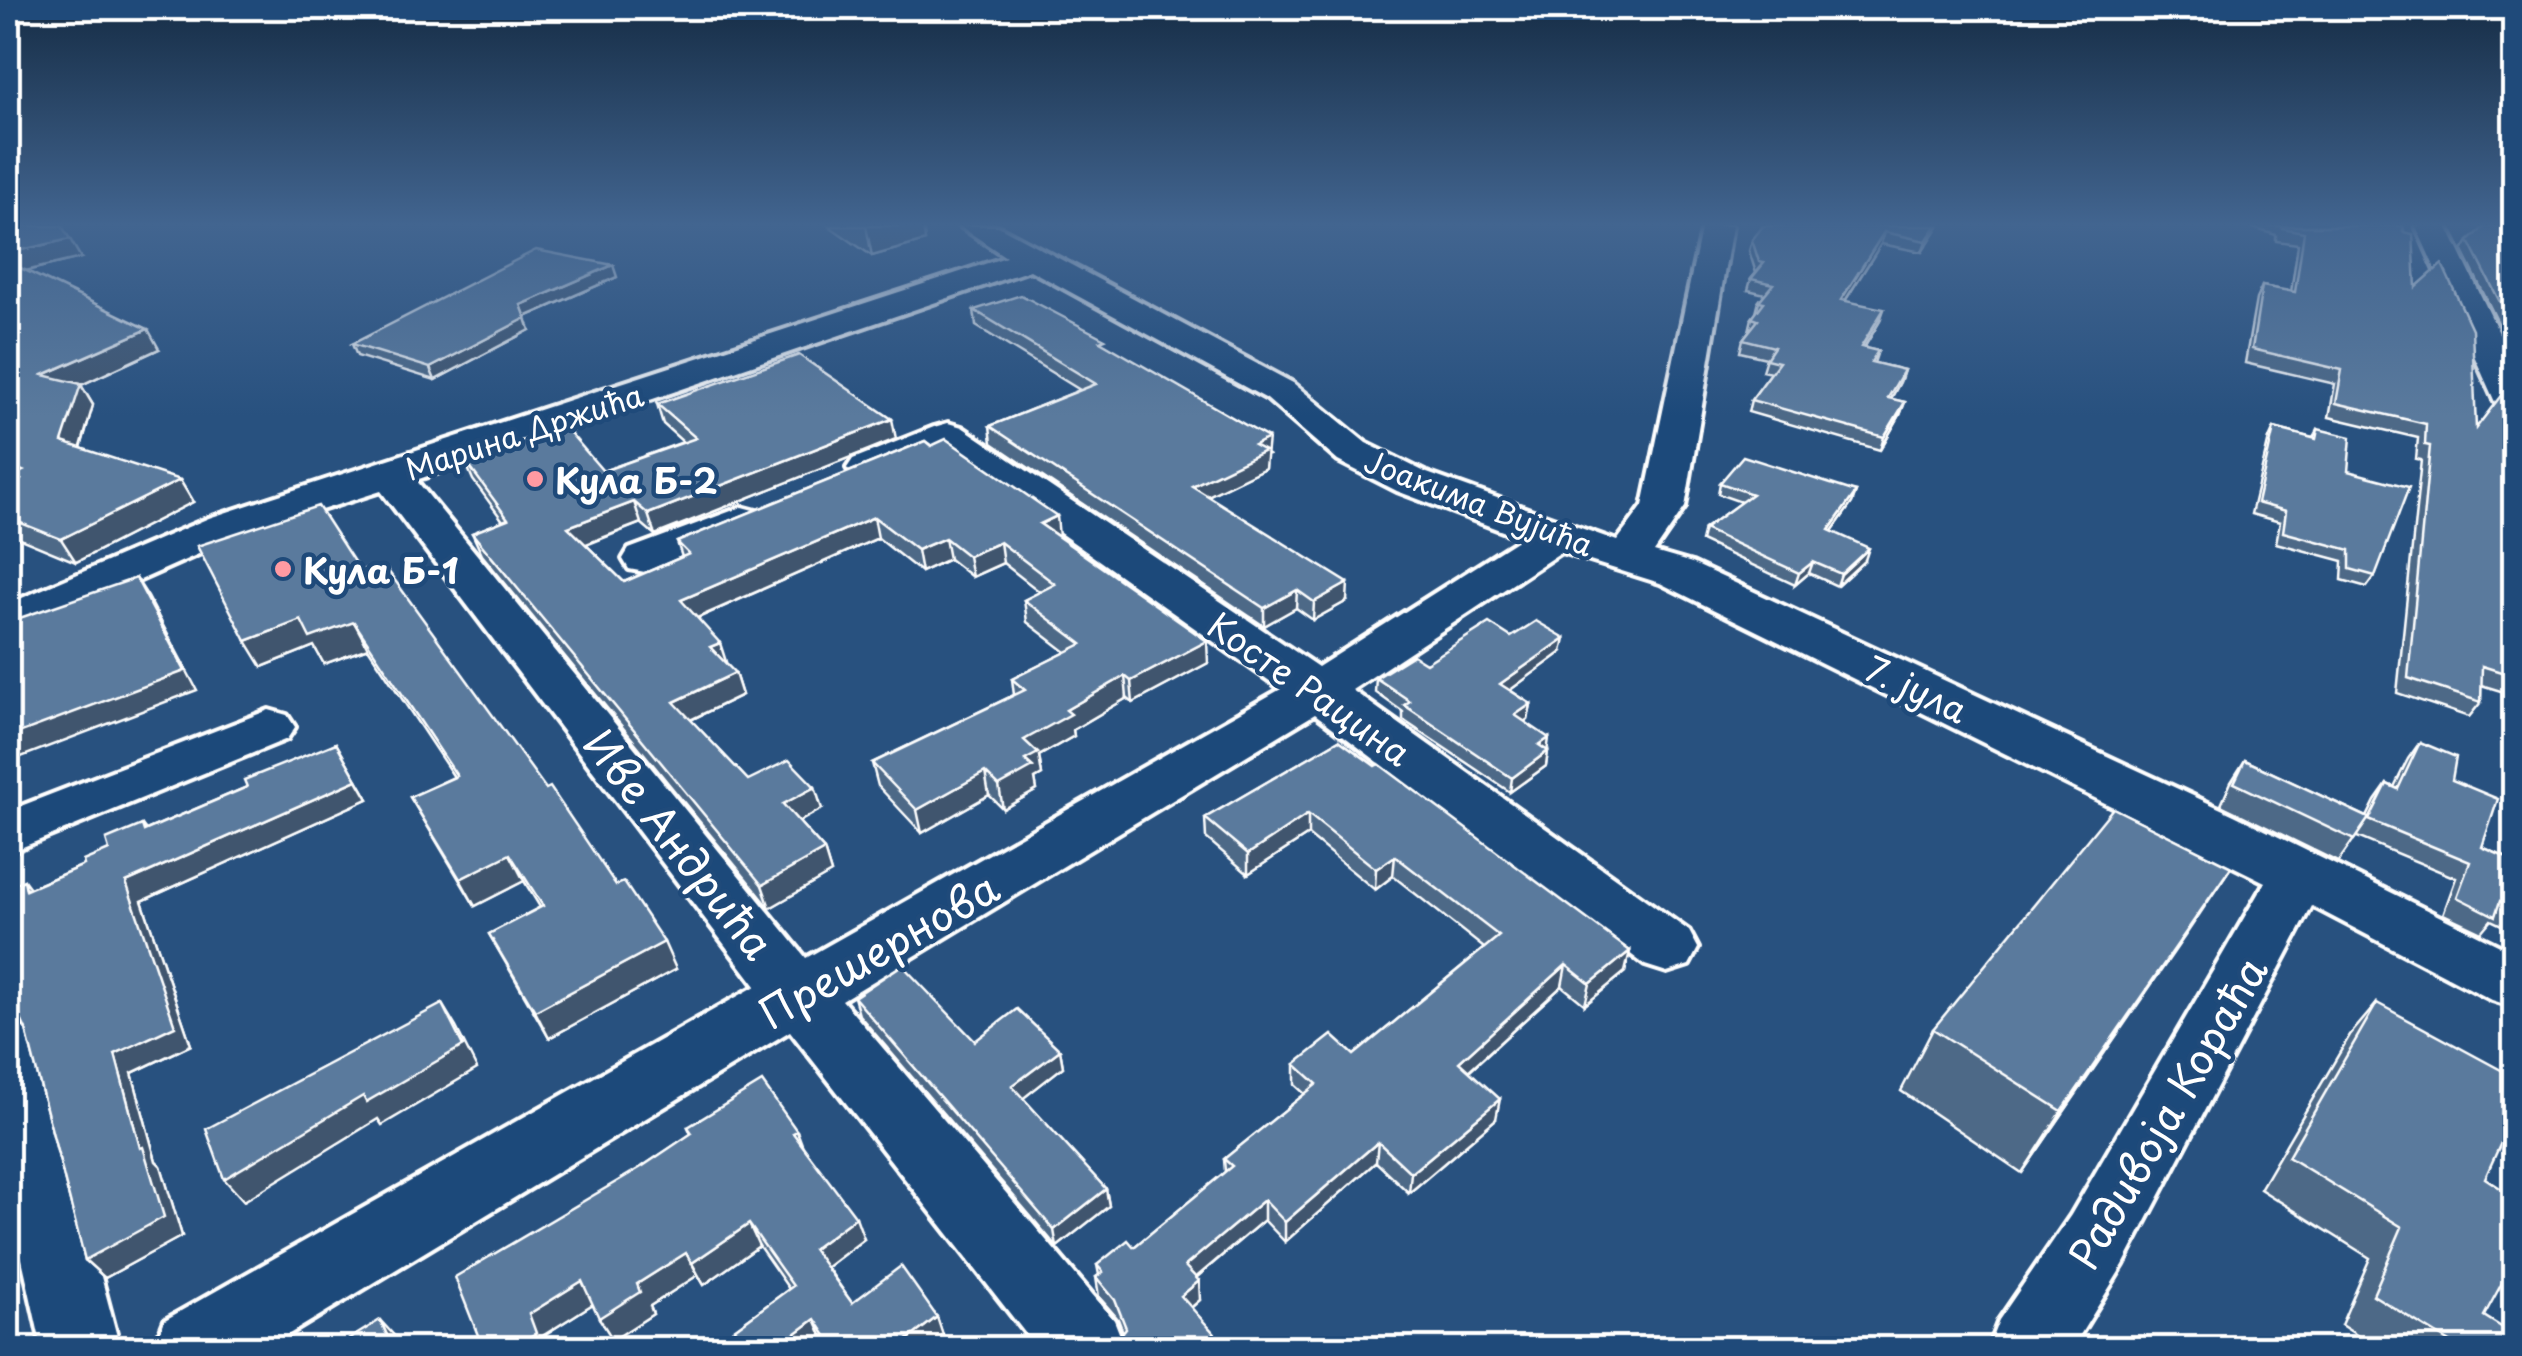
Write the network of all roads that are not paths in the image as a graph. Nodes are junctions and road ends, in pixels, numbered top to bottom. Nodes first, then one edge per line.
1 (942, 289) edge
2 (1088, 289) edge
3 (1705, 289) edge
4 (2461, 289) edge
5 (2514, 402) edge
6 (390, 476) junction
7 (823, 486) edge
8 (770, 508) edge
9 (1555, 536) junction
10 (1627, 558) junction
11 (644, 559) dead end
12 (22, 615) edge
13 (1317, 690) junction
14 (270, 727) dead end
15 (8, 833) edge
16 (2300, 873) junction
17 (1667, 948) dead end
18 (2514, 982) edge
19 (799, 995) junction
20 (8, 1051) edge
21 (80, 1348) edge
22 (192, 1348) edge
23 (1086, 1348) edge
24 (2027, 1348) edge

1 - 6 street, Марина Држића
2 - 9 street, Јоакима Вујића
3 - 10 street
4 - 5 street
6 - 12 street, Марина Држића
6 - 19 street, Иве Андрића
7 - 13 street, Косте Рацина
8 - 11 street
9 - 10 street, Јоакима Вујића
9 - 13 street, Прешернова
10 - 16 street, 7. јула
13 - 17 street, Косте Рацина
13 - 19 street, Прешернова
14 - 15 street
16 - 18 street, 7. јула
16 - 24 street, Радивоја Кораћа
19 - 22 street, Прешернова
19 - 23 street, Иве Андрића
20 - 21 street

